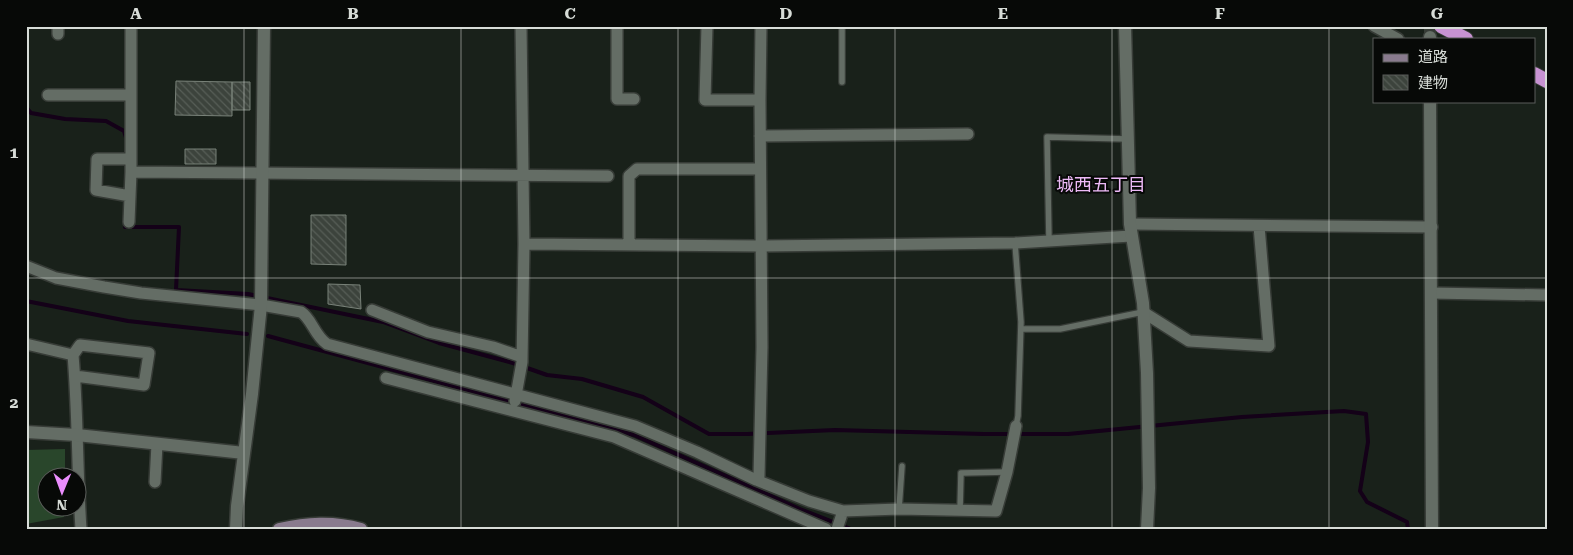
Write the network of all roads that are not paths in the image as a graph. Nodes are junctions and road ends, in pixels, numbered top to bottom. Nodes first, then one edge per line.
1 (131, 26) edge
2 (264, 26) edge
3 (521, 26) edge
4 (617, 26) edge
5 (707, 26) edge
6 (761, 26) edge
7 (842, 26) edge
8 (1125, 26) edge
9 (1374, 26) edge
10 (1441, 26) edge
11 (1396, 38) edge
12 (1464, 38) edge
13 (842, 82) dead end
14 (48, 95) dead end
15 (131, 95) junction
16 (634, 100) dead end
17 (760, 100) junction
18 (1430, 102) edge
19 (968, 134) dead end
20 (760, 136) junction
21 (1128, 140) junction
22 (131, 159) junction
23 (760, 169) junction
24 (131, 172) junction
25 (263, 174) junction
26 (522, 176) junction
27 (608, 176) dead end
28 (130, 196) junction
29 (129, 222) dead end
30 (1259, 226) junction
31 (1432, 227) junction
32 (1131, 230) junction
33 (1049, 240) junction
34 (1015, 243) junction
35 (524, 244) junction
36 (630, 245) junction
37 (761, 246) junction
38 (26, 266) edge
39 (1431, 293) junction
40 (1547, 295) edge
41 (261, 299) junction
42 (372, 310) dead end
43 (1143, 312) junction
44 (1021, 329) junction
45 (26, 344) edge
46 (73, 355) junction
47 (522, 363) junction
48 (75, 376) junction
49 (386, 378) dead end
50 (515, 403) junction
51 (1016, 426) joint
52 (26, 432) edge
53 (77, 435) junction
54 (157, 444) junction
55 (244, 452) junction
56 (902, 466) dead end
57 (1007, 472) junction
58 (756, 480) junction
59 (155, 482) dead end
60 (899, 508) junction
61 (960, 510) junction
62 (839, 522) edge
63 (81, 529) edge
64 (236, 529) edge
65 (279, 529) edge
66 (361, 529) edge
67 (826, 529) edge
68 (1147, 529) edge
69 (1432, 529) edge

1 - 15 street
2 - 25 street
3 - 26 street
4 - 16 street
5 - 17 street
6 - 17 street
7 - 13 lane
8 - 21 street
9 - 11 street
10 - 12 highway
14 - 15 street
15 - 22 street
17 - 20 street
18 - 31 street
19 - 20 street
20 - 23 street
21 - 32 street
21 - 33 lane
22 - 24 street
22 - 28 street
23 - 36 street
23 - 37 street
24 - 25 street
24 - 28 street
25 - 26 street
25 - 41 street
26 - 27 street
26 - 35 street
28 - 29 street
30 - 31 street
30 - 32 street
30 - 43 street
31 - 39 street
32 - 33 street
32 - 43 street
33 - 34 street
34 - 37 street
34 - 44 lane
35 - 36 street
35 - 47 street
36 - 37 street
37 - 58 street
38 - 41 street
39 - 40 street
39 - 69 street
41 - 50 street
41 - 55 street
42 - 47 street
43 - 44 lane
43 - 68 street
44 - 51 lane
45 - 46 street
46 - 48 street
46 - 48 street
47 - 50 street
48 - 53 street
49 - 50 street
50 - 58 street
50 - 67 street
51 - 57 street
52 - 53 street
53 - 54 street
53 - 63 street
54 - 55 street
54 - 59 street
55 - 64 street
56 - 60 lane
57 - 61 street
57 - 61 lane
58 - 62 street
60 - 61 street
60 - 62 street
65 - 66 main road

